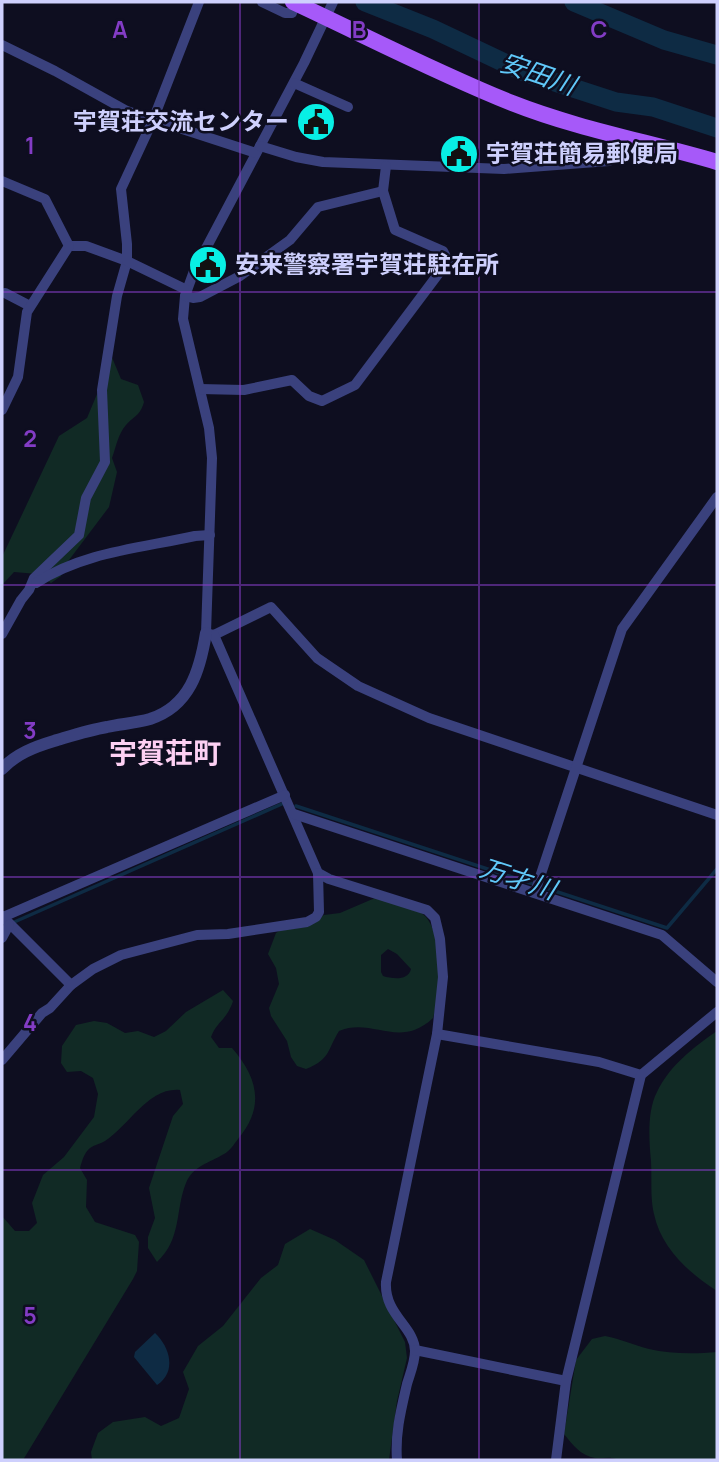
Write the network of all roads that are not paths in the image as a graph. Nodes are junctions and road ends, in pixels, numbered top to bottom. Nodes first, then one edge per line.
1 (199, 2) edge
2 (262, 2) edge
3 (295, 3) edge
4 (329, 10) edge
5 (2, 45) edge
6 (293, 82) junction
7 (348, 107) dead end
8 (153, 120) junction
9 (633, 139) junction
10 (258, 150) junction
11 (717, 162) edge
12 (386, 166) junction
13 (2, 181) edge
14 (383, 191) junction
15 (69, 246) junction
16 (127, 261) junction
17 (5, 293) dead end
18 (186, 293) junction
19 (30, 306) junction
20 (200, 389) junction
21 (2, 410) edge
22 (717, 496) edge
23 (210, 535) junction
24 (29, 590) junction
25 (2, 634) edge
26 (210, 634) junction
27 (575, 768) junction
28 (2, 769) edge
29 (285, 795) junction
30 (294, 814) junction
31 (717, 815) edge
32 (318, 873) junction
33 (537, 887) junction
34 (6, 922) edge
35 (2, 938) edge
36 (717, 982) edge
37 (71, 985) junction
38 (717, 1012) edge
39 (437, 1034) junction
40 (2, 1059) edge
41 (641, 1075) junction
42 (415, 1350) junction
43 (566, 1381) junction
44 (397, 1460) edge
45 (556, 1460) edge

1 - 8 street
2 - 3 street
3 - 4 main road
4 - 6 street
4 - 9 main road
5 - 8 street
6 - 7 street
6 - 10 street
8 - 10 street
8 - 16 street
9 - 11 main road
9 - 12 street
10 - 12 street
10 - 18 street
12 - 14 street
13 - 15 street
14 - 18 street
14 - 20 street
15 - 16 street
15 - 19 street
16 - 18 street
16 - 24 street
17 - 19 street
18 - 20 street
19 - 21 street
20 - 23 street
22 - 27 street
23 - 24 street
23 - 26 street
24 - 25 street
26 - 27 street
26 - 28 street
26 - 29 street
27 - 31 street
27 - 33 street
29 - 30 street
29 - 34 street
30 - 32 street
30 - 33 street
32 - 37 street
32 - 39 street
33 - 36 street
34 - 35 street
34 - 37 street
37 - 40 street
38 - 41 street
39 - 41 street
39 - 42 street
41 - 43 street
42 - 43 street
42 - 44 street
43 - 45 street

